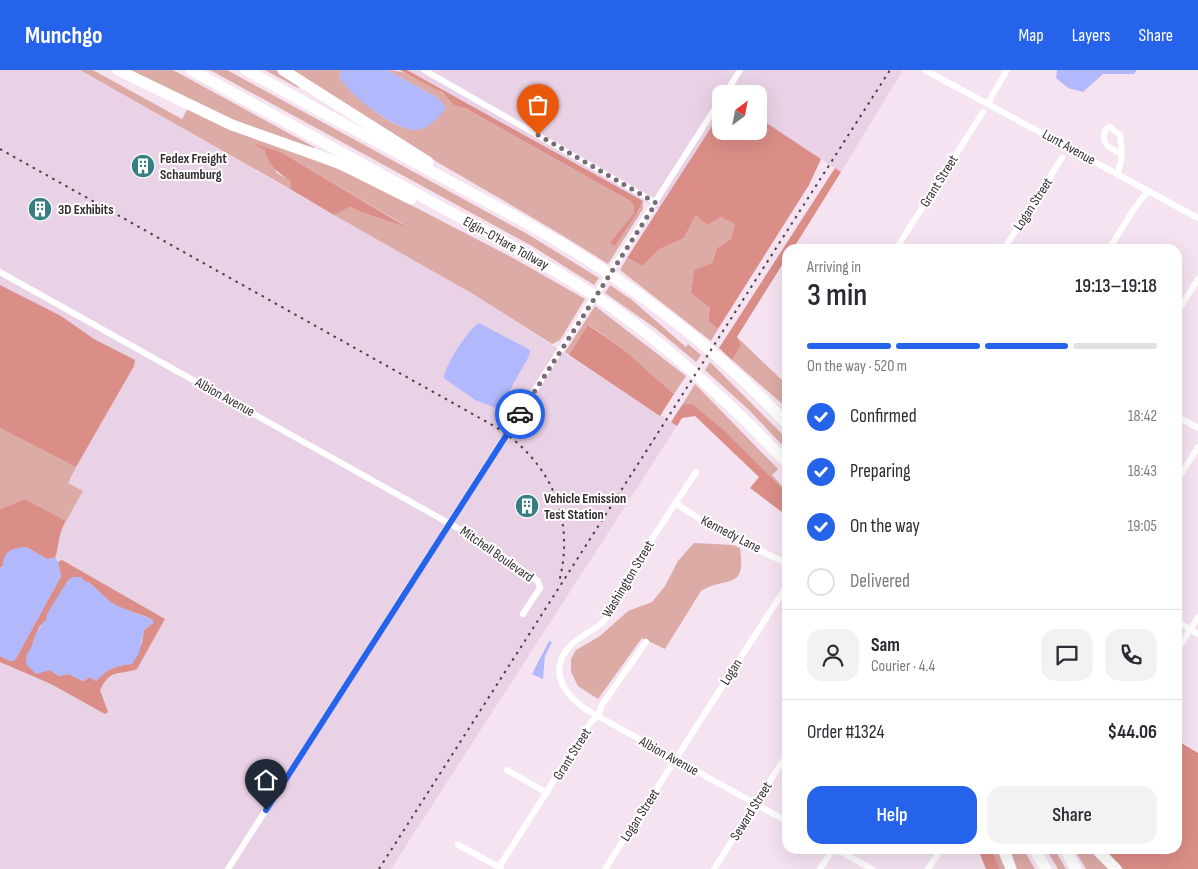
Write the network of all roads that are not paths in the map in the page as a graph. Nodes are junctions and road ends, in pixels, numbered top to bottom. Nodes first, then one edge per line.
1 (118, 70) edge
2 (191, 70) edge
3 (246, 70) edge
4 (283, 70) edge
5 (424, 70) edge
6 (740, 70) edge
7 (925, 70) edge
8 (1007, 70) edge
9 (940, 73) edge
10 (731, 85) edge
11 (988, 103) junction
12 (983, 112) dead end
13 (712, 113) edge
14 (1122, 154) dead end
15 (1062, 158) dead end
16 (1117, 174) junction
17 (1148, 191) junction
18 (656, 203) junction
19 (490, 204) junction
20 (1198, 218) edge
21 (499, 239) junction
22 (899, 244) edge
23 (1007, 244) edge
24 (1111, 244) edge
25 (0, 272) edge
26 (1198, 279) edge
27 (1182, 305) edge
28 (782, 419) edge
29 (1182, 419) edge
30 (1198, 428) edge
31 (1198, 446) edge
32 (782, 458) edge
33 (696, 472) dead end
34 (1182, 472) edge
35 (675, 503) junction
36 (450, 522) junction
37 (782, 561) edge
38 (782, 593) edge
39 (523, 614) dead end
40 (1198, 616) edge
41 (1182, 624) edge
42 (1190, 629) junction
43 (1198, 634) edge
44 (646, 642) dead end
45 (1182, 642) edge
46 (560, 680) joint
47 (598, 716) junction
48 (675, 760) junction
49 (782, 761) edge
50 (507, 770) dead end
51 (547, 794) junction
52 (755, 804) junction
53 (782, 819) edge
54 (458, 845) dead end
55 (830, 854) edge
56 (844, 854) edge
57 (938, 854) edge
58 (1006, 854) edge
59 (1037, 854) edge
60 (1068, 854) edge
61 (1101, 854) edge
62 (500, 868) edge
63 (228, 869) edge
64 (606, 869) edge
65 (714, 869) edge
66 (820, 869) edge
67 (872, 869) edge
68 (928, 869) edge
69 (1012, 869) edge
70 (1046, 869) edge
71 (1076, 869) edge
72 (1116, 869) edge

1 - 21 highway
2 - 21 highway, Elgin-O'Hare Tollway
3 - 19 highway, Elgin-O'Hare Tollway
4 - 19 highway
5 - 18 street
6 - 10 street
7 - 9 street, Lunt Avenue
8 - 11 street
9 - 11 street, Lunt Avenue
11 - 16 street, Lunt Avenue
12 - 22 street, Grant Street
13 - 18 street, Mitchell Boulevard
14 - 16 street
15 - 23 street, Logan Street
16 - 17 street, Lunt Avenue
17 - 20 street, Lunt Avenue
17 - 24 street
18 - 36 street, Mitchell Boulevard
19 - 28 highway, Elgin-O'Hare Tollway
21 - 32 highway, Elgin-O'Hare Tollway
25 - 36 street, Albion Avenue
26 - 27 street
29 - 30 street
31 - 34 street
33 - 35 street, Washington Street
35 - 37 street, Kennedy Lane
35 - 46 street, Washington Street
36 - 39 street, Mitchell Boulevard
36 - 63 street, Mitchell Boulevard
38 - 48 street, Logan
40 - 42 street
41 - 42 street
42 - 43 street
42 - 45 street
44 - 47 street, Grant Street
46 - 47 street, Albion Avenue
47 - 48 street, Albion Avenue
47 - 51 street, Grant Street
48 - 52 street, Albion Avenue
48 - 64 street, Logan Street
49 - 52 street, Seward Street
50 - 51 street
51 - 62 street, Grant Street
52 - 53 street, Albion Avenue
52 - 65 street, Seward Street
54 - 62 street
55 - 66 street
56 - 67 street
57 - 68 street
58 - 69 highway
59 - 70 highway
60 - 71 highway
61 - 72 highway

